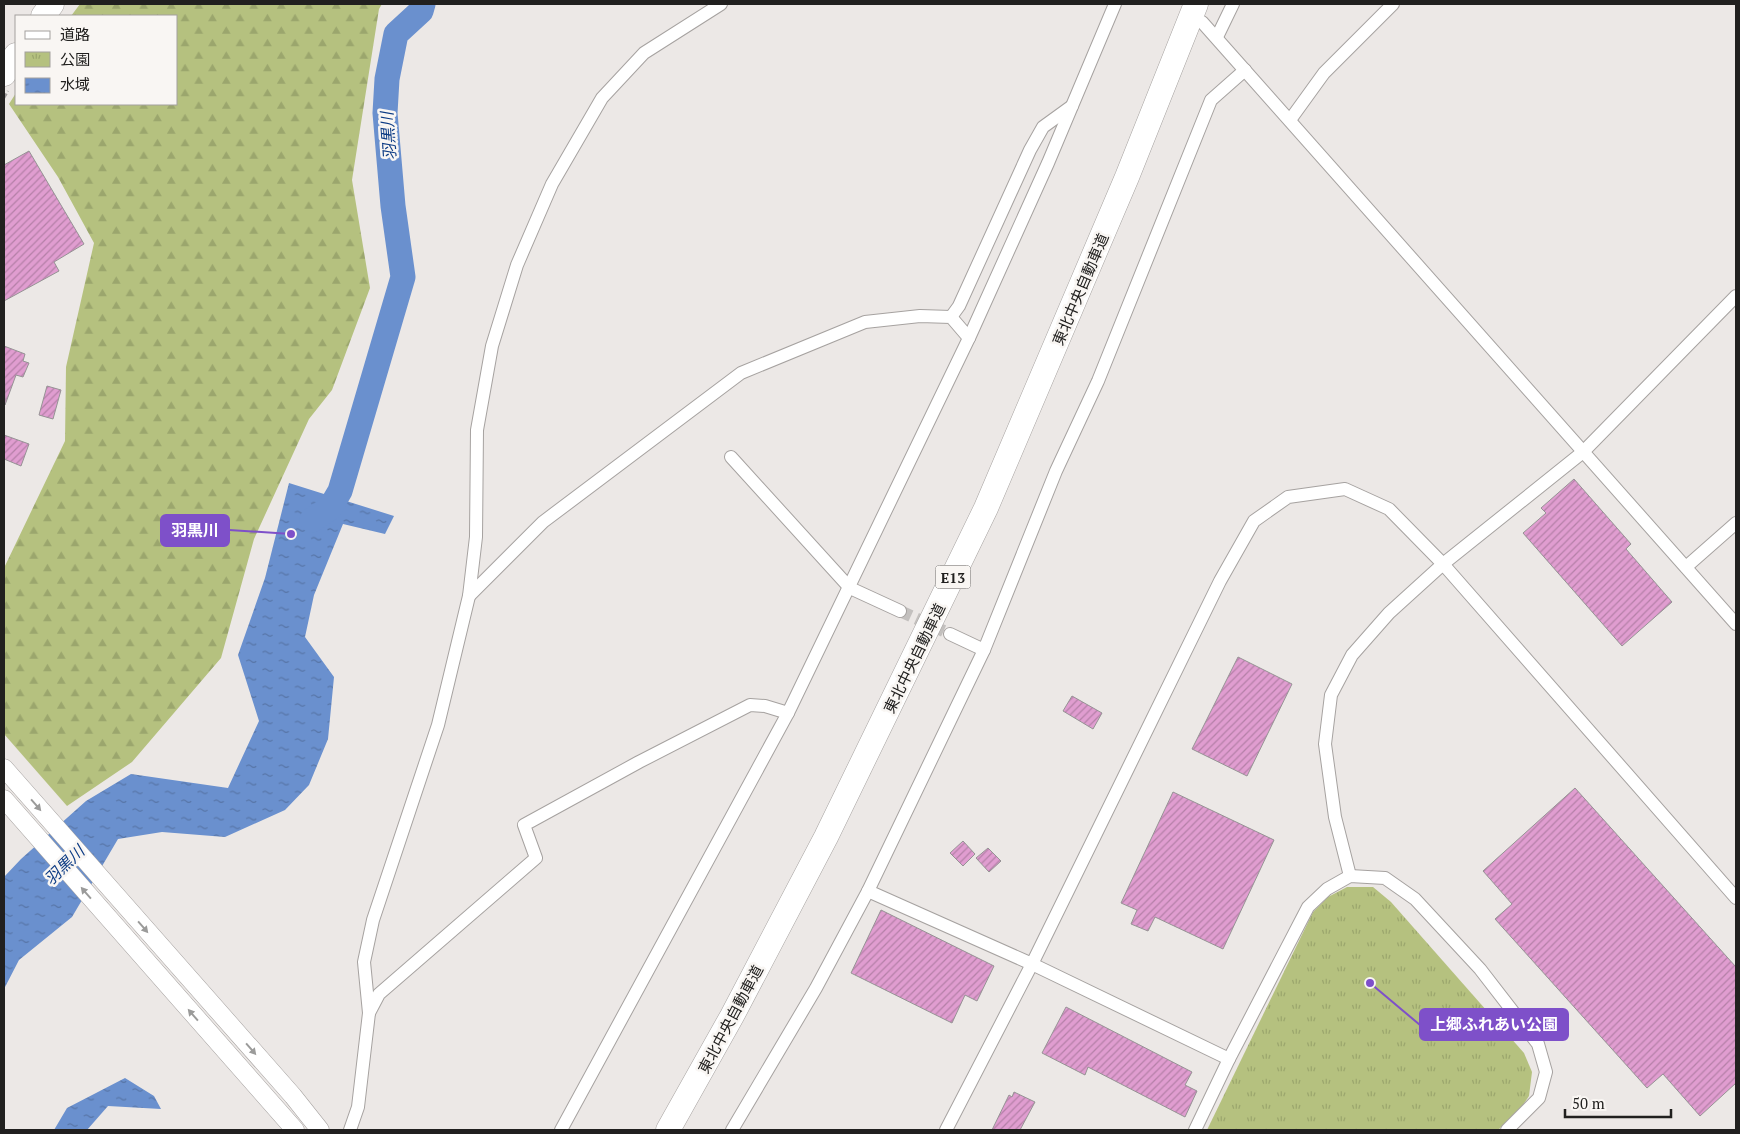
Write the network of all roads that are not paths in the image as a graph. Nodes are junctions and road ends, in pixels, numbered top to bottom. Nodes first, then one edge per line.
1 (52, 4) edge
2 (721, 4) edge
3 (1115, 4) edge
4 (1180, 4) edge
5 (1233, 4) edge
6 (1393, 4) edge
7 (1199, 13) edge
8 (44, 15) edge
9 (1217, 37) junction
10 (15, 58) edge
11 (1245, 70) junction
12 (4, 74) edge
13 (1072, 106) junction
14 (1290, 120) junction
15 (1736, 296) edge
16 (951, 317) junction
17 (969, 338) junction
18 (1583, 452) junction
19 (731, 457) dead end
20 (1736, 523) edge
21 (1443, 564) junction
22 (1686, 568) junction
23 (850, 588) junction
24 (469, 596) junction
25 (900, 611) tunnel mouth
26 (1736, 624) edge
27 (950, 634) tunnel mouth
28 (984, 650) junction
29 (788, 713) junction
30 (4, 768) edge
31 (4, 799) edge
32 (1350, 876) junction
33 (868, 891) junction
34 (1736, 898) edge
35 (1032, 964) junction
36 (369, 1012) junction
37 (1229, 1059) junction
38 (295, 1130) edge
39 (319, 1130) edge
40 (350, 1130) edge
41 (561, 1130) edge
42 (653, 1130) edge
43 (668, 1130) edge
44 (732, 1130) edge
45 (946, 1130) edge
46 (1195, 1130) edge
47 (1507, 1130) edge

1 - 8 highway
2 - 24 street
3 - 13 street
4 - 42 highway, 東北中央自動車道 / E13
5 - 9 street
6 - 14 street
7 - 9 street
7 - 43 highway, 東北中央自動車道 / E13
9 - 11 street
10 - 12 highway
11 - 14 street
11 - 28 street
13 - 16 street
13 - 17 street
14 - 18 street
15 - 18 street
16 - 17 street
16 - 24 street
17 - 23 street
18 - 21 street
18 - 22 street
19 - 23 street
20 - 22 street
21 - 32 street
21 - 34 street
21 - 35 street
22 - 26 street
23 - 25 street
23 - 29 street
24 - 36 street
27 - 28 street
28 - 33 street
29 - 36 street
29 - 41 street
30 -> 39 street
38 -> 31 street
32 - 37 street
32 - 47 street
33 - 35 street
33 - 44 street
35 - 37 street
35 - 45 street
36 - 40 street
37 - 46 street

